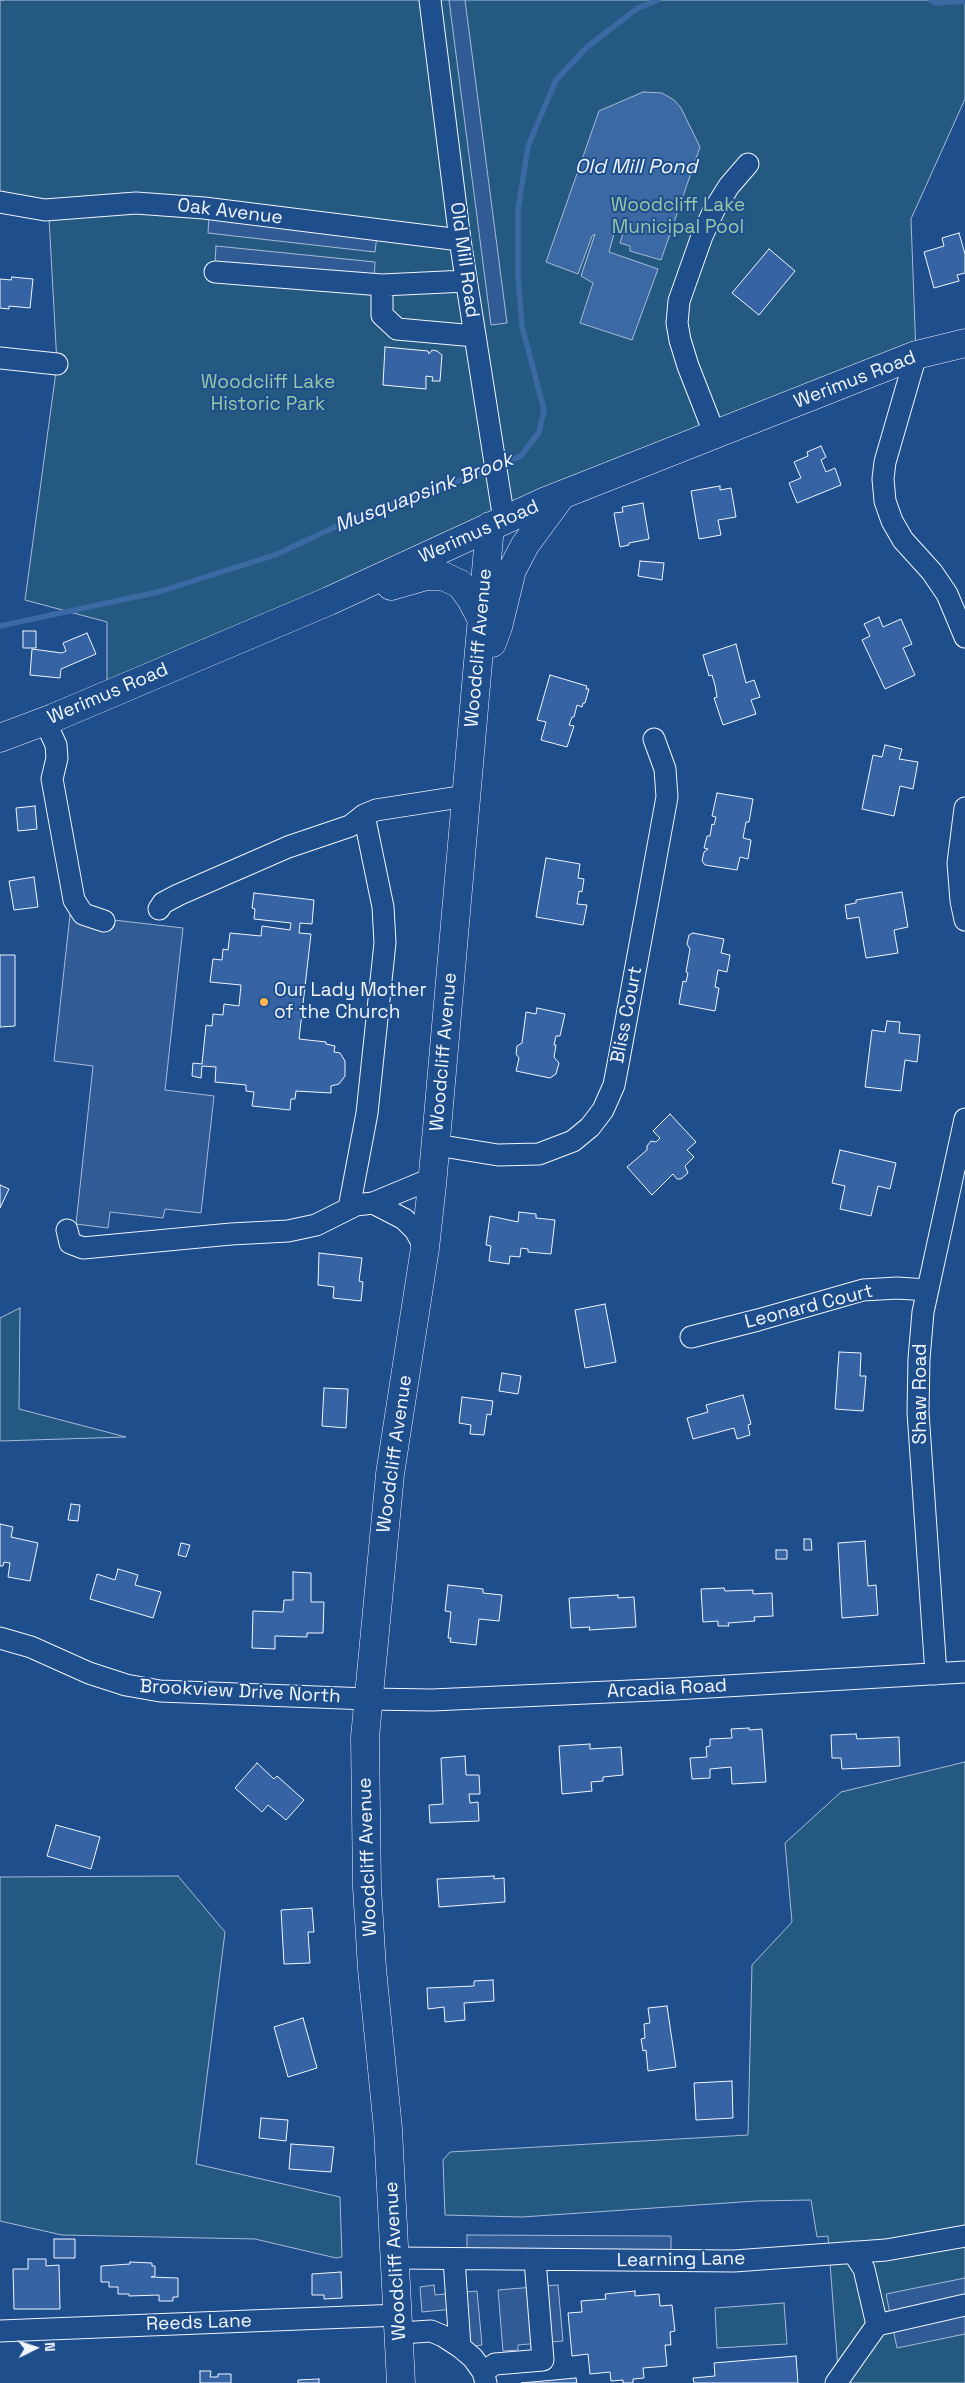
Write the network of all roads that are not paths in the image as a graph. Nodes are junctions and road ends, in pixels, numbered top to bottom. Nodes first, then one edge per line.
1 (430, 0) edge
2 (748, 164) dead end
3 (0, 202) edge
4 (460, 240) junction
5 (215, 272) dead end
6 (466, 281) junction
7 (382, 285) junction
8 (475, 336) junction
9 (965, 342) edge
10 (916, 355) junction
11 (0, 358) edge
12 (58, 364) dead end
13 (715, 435) junction
14 (562, 495) junction
15 (497, 523) junction
16 (329, 600) junction
17 (482, 620) junction
18 (965, 636) edge
19 (478, 665) junction
20 (45, 721) junction
21 (0, 738) edge
22 (654, 739) dead end
23 (466, 796) junction
24 (965, 808) edge
25 (364, 815) junction
26 (159, 909) dead end
27 (965, 920) edge
28 (104, 922) dead end
29 (965, 1119) edge
30 (436, 1145) junction
31 (433, 1173) junction
32 (373, 1203) junction
33 (350, 1208) junction
34 (67, 1230) dead end
35 (425, 1248) junction
36 (928, 1290) junction
37 (691, 1337) dead end
38 (0, 1638) edge
39 (965, 1672) edge
40 (936, 1674) junction
41 (368, 1699) junction
42 (965, 2236) edge
43 (853, 2252) junction
44 (396, 2258) junction
45 (454, 2259) junction
46 (535, 2260) junction
47 (965, 2305) edge
48 (399, 2324) junction
49 (876, 2325) junction
50 (0, 2331) edge
51 (460, 2347) junction
52 (484, 2377) edge
53 (401, 2383) edge
54 (836, 2383) edge

1 - 4 street, Old Mill Road
2 - 13 street
3 - 4 street, Oak Avenue
4 - 6 street, Old Mill Road
5 - 7 street
6 - 7 street
6 - 8 street, Old Mill Road
7 - 8 street
8 - 15 street, Old Mill Road
9 - 10 main road, Werimus Road
10 - 13 main road, Werimus Road
10 - 18 street
11 - 12 street
13 - 14 main road, Werimus Road
14 - 15 main road, Werimus Road
14 - 19 main road
15 - 16 main road, Werimus Road
15 - 17 main road, Woodcliff Avenue
16 - 17 main road
16 - 20 main road, Werimus Road
17 - 19 main road, Woodcliff Avenue
19 - 23 main road, Woodcliff Avenue
20 - 21 main road, Werimus Road
20 - 28 street
22 - 30 street, Bliss Court
23 - 25 street
23 - 30 main road, Woodcliff Avenue
24 - 27 street
25 - 26 street
25 - 33 street
29 - 36 street, Shaw Road
30 - 31 main road, Woodcliff Avenue
31 - 32 street
31 - 35 main road, Woodcliff Avenue
32 - 33 street
32 - 35 street
33 - 34 street
35 - 41 main road, Woodcliff Avenue
36 - 37 street, Leonard Court
36 - 40 street, Shaw Road
38 - 41 street, Brookview Drive North
39 - 40 street, Arcadia Road
40 - 41 street, Arcadia Road
41 - 44 main road, Woodcliff Avenue
42 - 43 street, Learning Lane
43 - 46 street, Learning Lane
43 - 49 street
44 - 45 street, Learning Lane
44 - 48 main road, Woodcliff Avenue
45 - 46 street, Learning Lane
45 - 51 street
46 - 52 street
47 - 49 street
48 - 50 street, Reeds Lane
48 - 51 street, Reeds Lane
48 - 53 main road, Woodcliff Avenue
49 - 54 street
51 - 52 street, Reeds Lane

